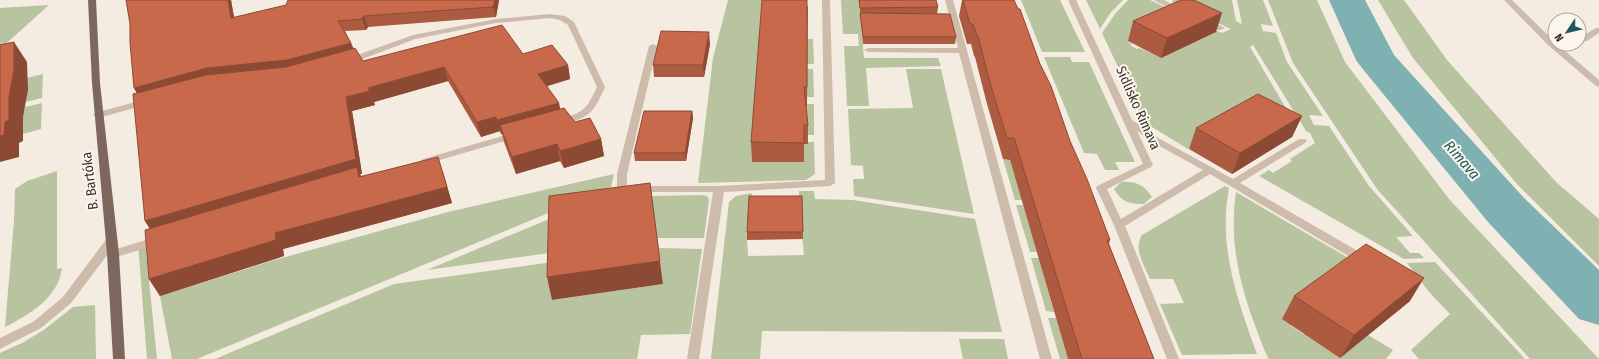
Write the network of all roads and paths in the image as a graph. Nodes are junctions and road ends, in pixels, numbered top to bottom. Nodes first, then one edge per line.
1 (92, 0) edge
2 (826, 0) edge
3 (949, 0) edge
4 (1072, 0) edge
5 (1158, 0) edge
6 (1508, 0) edge
7 (1221, 28) dead end
8 (1599, 30) edge
9 (1547, 37) edge
10 (1587, 38) edge
11 (653, 46) dead end
12 (868, 50) dead end
13 (962, 50) junction
14 (1563, 52) edge
15 (338, 64) edge
16 (1599, 84) edge
17 (155, 100) edge
18 (98, 115) junction
19 (1129, 121) junction
20 (551, 125) edge
21 (528, 131) edge
22 (1302, 141) dead end
23 (415, 164) edge
24 (1210, 170) junction
25 (1233, 183) junction
26 (719, 189) junction
27 (1119, 225) junction
28 (172, 236) edge
29 (112, 240) junction
30 (114, 254) junction
31 (1371, 264) edge
32 (0, 344) edge
33 (119, 359) edge
34 (693, 359) edge
35 (1046, 359) edge
36 (1173, 359) edge

1 - 18 main road, B. Bartóka
2 - 26 street
3 - 13 street
4 - 19 street, Sídlisko Rimava
5 - 7 street
6 - 9 street
8 - 10 street
11 - 26 street
12 - 13 street
13 - 35 street
14 - 16 street
15 - 20 street
17 - 18 street
18 - 29 main road, B. Bartóka
19 - 24 street
19 - 27 street, Sídlisko Rimava
21 - 23 street
22 - 25 street
24 - 25 street
24 - 27 street
25 - 31 street
26 - 34 street
27 - 36 street, Sídlisko Rimava
28 - 30 street
29 - 30 main road, B. Bartóka
29 - 32 street
30 - 33 main road, B. Bartóka

